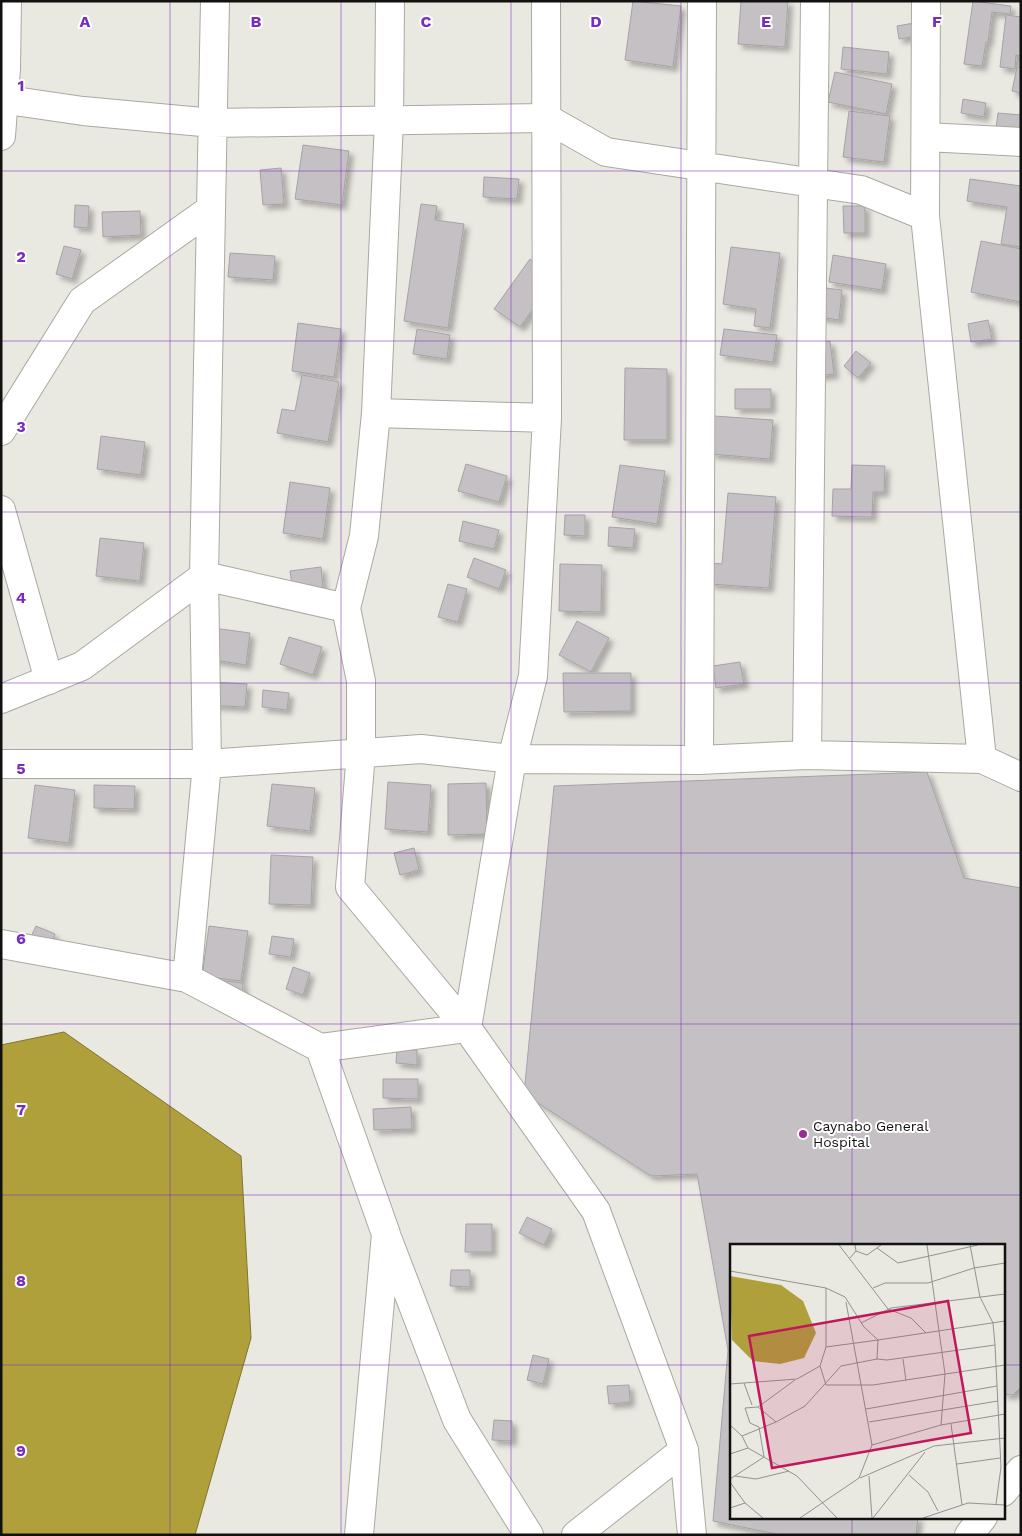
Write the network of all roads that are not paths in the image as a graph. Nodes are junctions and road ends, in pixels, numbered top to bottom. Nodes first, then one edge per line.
1 (7, 1) edge
2 (215, 1) edge
3 (390, 1) edge
4 (546, 1) edge
5 (702, 1) edge
6 (815, 1) edge
7 (926, 1) edge
8 (2, 99) edge
9 (546, 118) junction
10 (389, 120) junction
11 (212, 123) junction
12 (1, 136) edge
13 (926, 137) junction
14 (1021, 142) edge
15 (702, 166) junction
16 (813, 183) junction
17 (211, 209) junction
18 (925, 216) junction
19 (376, 413) junction
20 (547, 418) junction
21 (1, 431) edge
22 (1, 510) edge
23 (204, 576) junction
24 (346, 608) junction
25 (48, 680) junction
26 (1, 699) edge
27 (361, 753) junction
28 (807, 755) junction
29 (982, 759) junction
30 (512, 760) junction
31 (699, 760) junction
32 (1, 764) edge
33 (207, 764) junction
34 (1021, 777) edge
35 (1, 944) edge
36 (187, 978) junction
37 (467, 1028) junction
38 (320, 1048) junction
39 (386, 1234) junction
40 (684, 1450) junction
41 (1021, 1470) edge
42 (1004, 1491) edge
43 (982, 1518) edge
44 (359, 1535) edge
45 (528, 1535) edge
46 (576, 1535) edge
47 (692, 1535) edge
48 (969, 1535) edge

1 - 8 street
2 - 11 street
3 - 10 street
4 - 9 street
5 - 15 street
6 - 16 street
7 - 13 street
8 - 11 street
8 - 12 street
9 - 10 street
9 - 15 street
9 - 20 street
10 - 11 street
10 - 19 street
11 - 17 street
13 - 14 street
13 - 18 street
15 - 16 street
15 - 31 street
16 - 18 street
16 - 28 street
17 - 21 street
17 - 23 street
18 - 29 street
19 - 20 street
19 - 24 street
20 - 30 street
22 - 25 street
23 - 24 street
23 - 25 street
23 - 33 street
24 - 27 street
25 - 26 street
27 - 30 street
27 - 33 street
27 - 37 street
28 - 29 street
28 - 31 street
29 - 34 street
30 - 31 street
30 - 37 street
32 - 33 street
33 - 36 street
35 - 36 street
36 - 38 street
37 - 38 street
37 - 40 street
38 - 39 street
39 - 44 street
39 - 45 street
40 - 46 street
40 - 47 street
41 - 42 street
43 - 48 street

